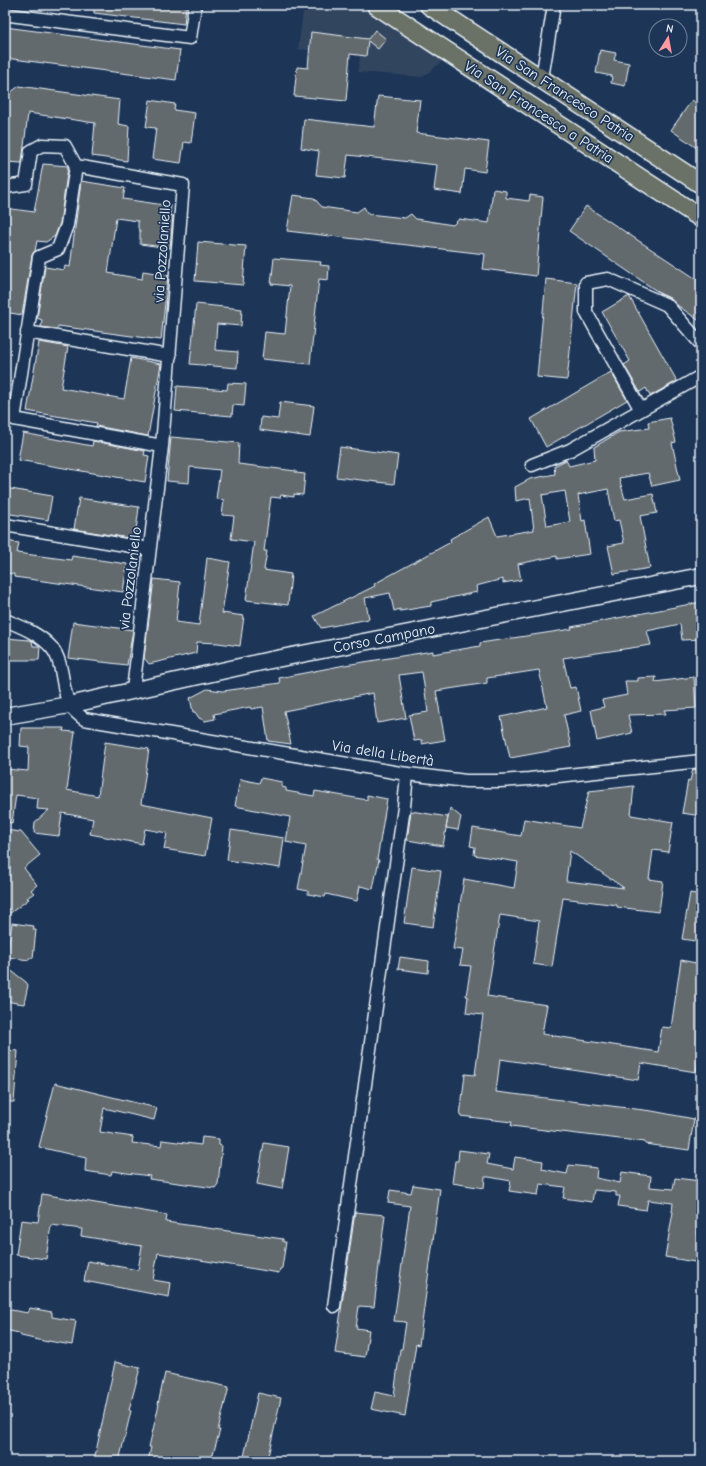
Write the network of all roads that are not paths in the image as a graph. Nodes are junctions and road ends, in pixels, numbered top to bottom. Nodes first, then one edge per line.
1 (195, 5) edge
2 (376, 5) edge
3 (430, 5) edge
4 (554, 5) edge
5 (10, 14) dead end
6 (542, 78) junction
7 (76, 166) junction
8 (701, 184) edge
9 (5, 187) edge
10 (701, 218) edge
11 (26, 332) junction
12 (701, 344) edge
13 (170, 356) junction
14 (701, 376) edge
15 (640, 410) junction
16 (162, 446) junction
17 (532, 465) dead end
18 (5, 525) edge
19 (150, 549) junction
20 (701, 576) edge
21 (5, 620) edge
22 (132, 690) junction
23 (69, 705) junction
24 (5, 716) edge
25 (701, 762) edge
26 (407, 774) junction
27 (334, 1306) dead end

1 - 5 street
2 - 10 main road, Via San Francesco a Patria
3 - 6 main road, Via San Francesco Patria
4 - 6 street
6 - 8 main road, Via San Francesco Patria
7 - 9 street
7 - 11 street
7 - 13 street, via Pozzolaniello
11 - 13 street
11 - 16 street
12 - 15 street
13 - 16 street, via Pozzolaniello
14 - 15 street
15 - 17 street
16 - 19 street, via Pozzolaniello
18 - 19 street, via Pozzolaniello
19 - 22 street, via Pozzolaniello
20 - 22 main road, Corso Campano
21 - 23 street
22 - 23 main road, Corso Campano
23 - 24 main road, Corso Campano
23 - 26 street, Via della Libertà
25 - 26 street, Via della Libertà
26 - 27 street

